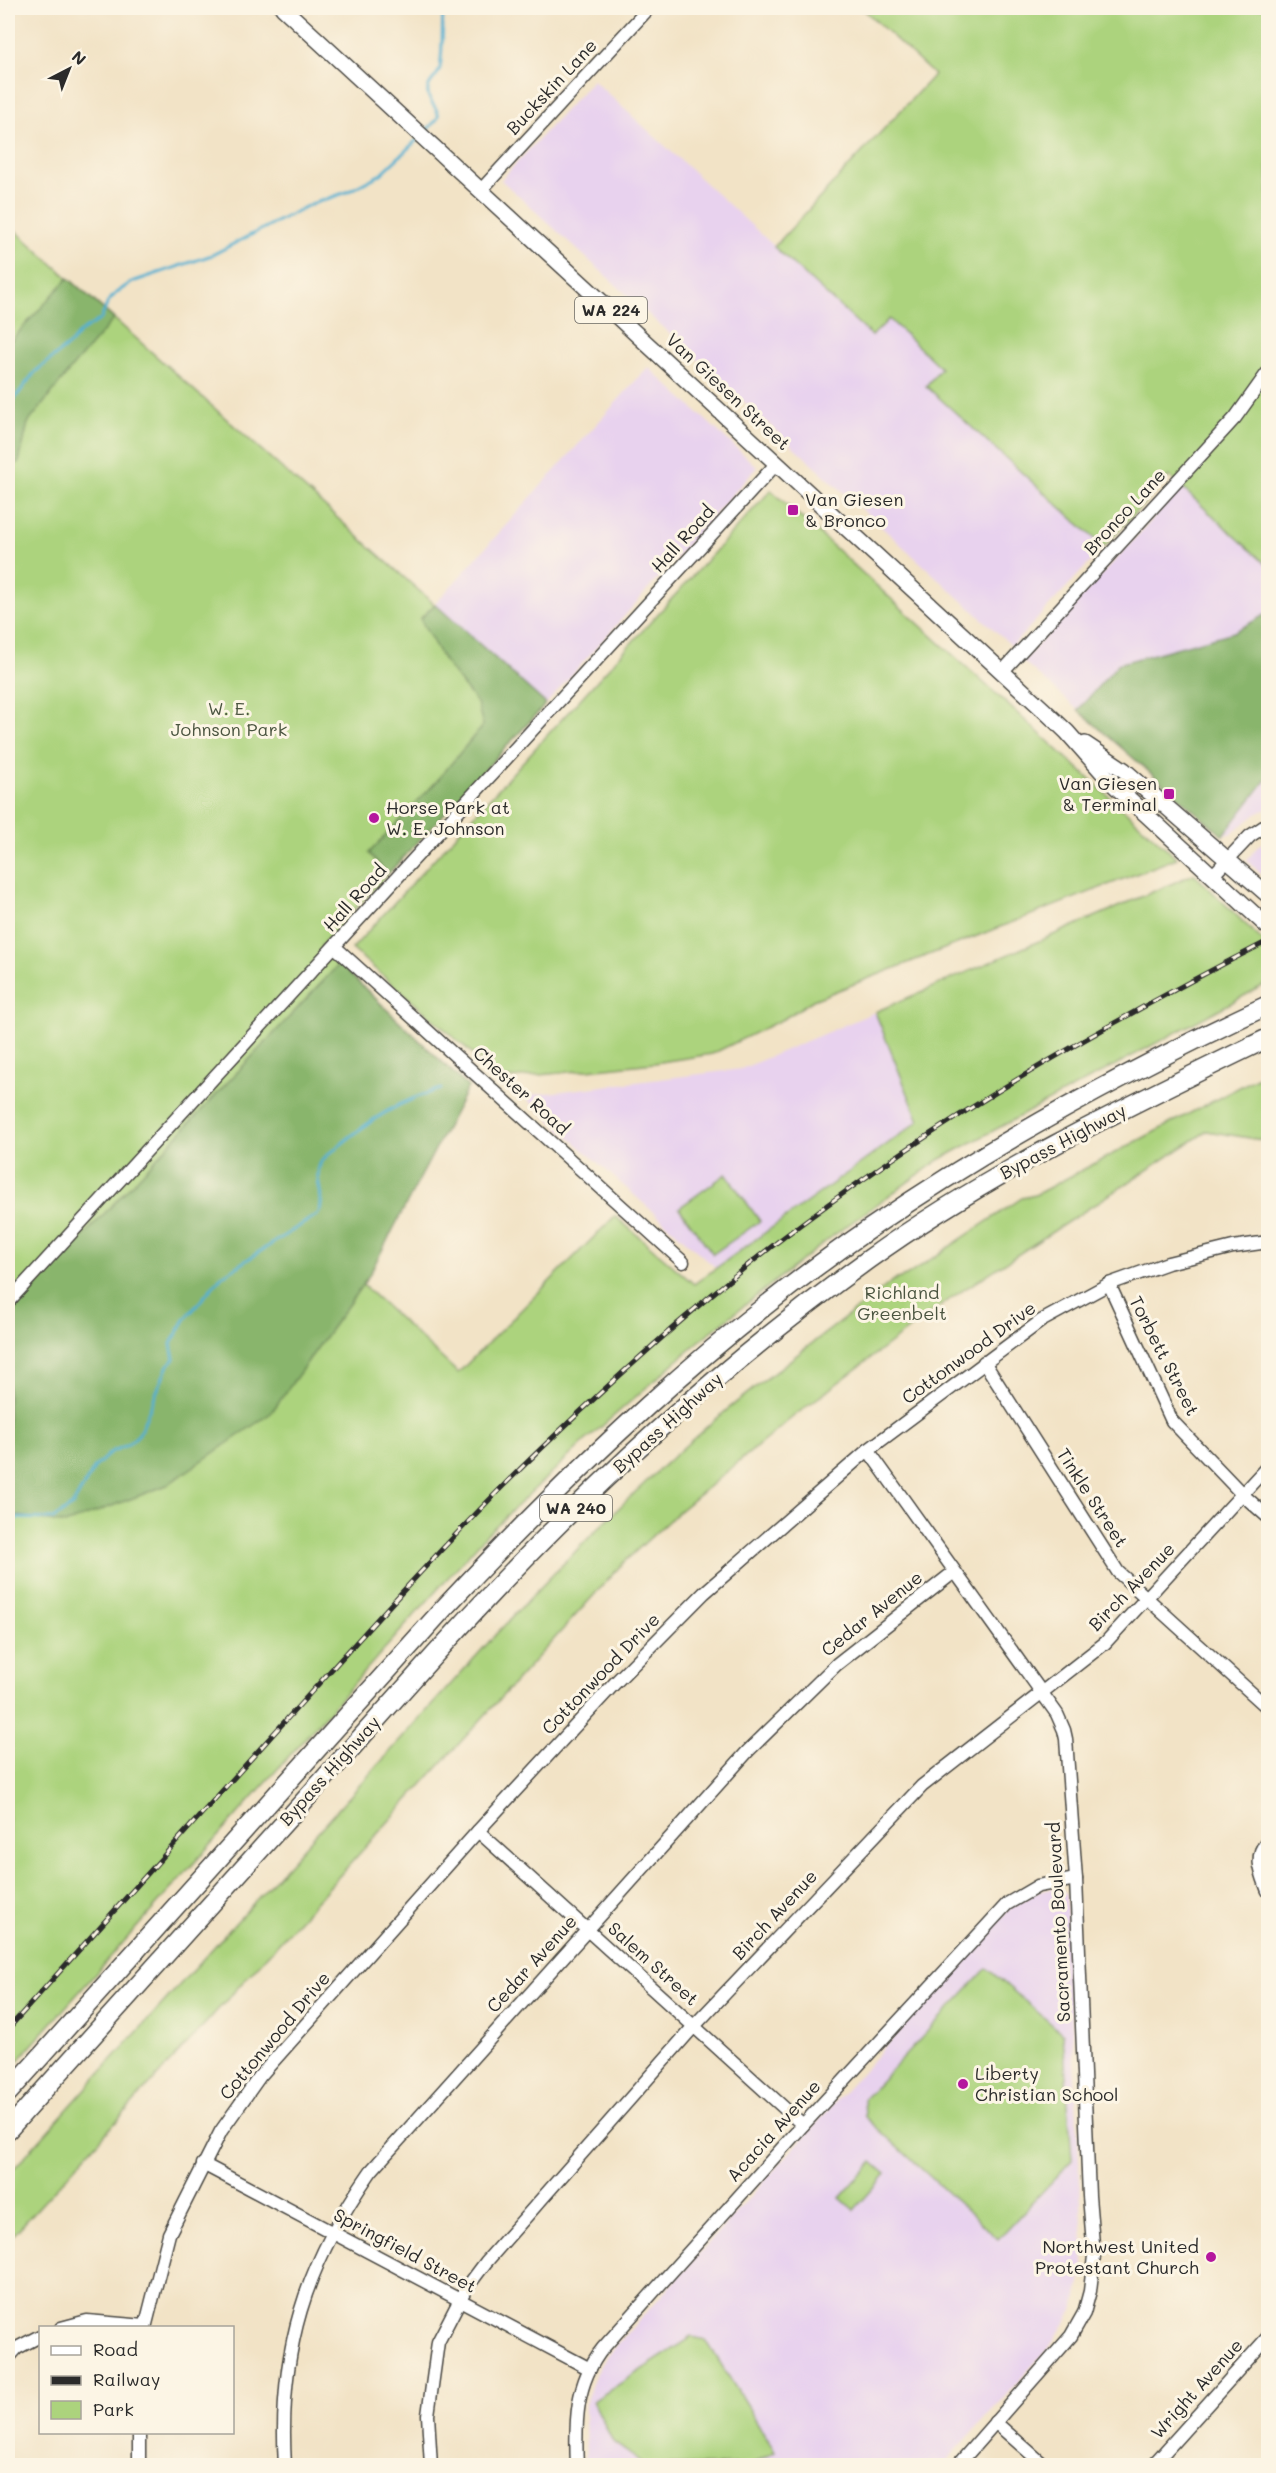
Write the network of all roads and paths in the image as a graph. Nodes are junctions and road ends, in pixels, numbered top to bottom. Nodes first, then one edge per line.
1 (283, 8) edge
2 (649, 8) edge
3 (481, 190) junction
4 (1269, 372) edge
5 (777, 463) junction
6 (1002, 672) junction
7 (1067, 732) junction
8 (1269, 824) edge
9 (1227, 860) junction
10 (1213, 875) junction
11 (1269, 896) edge
12 (1269, 927) edge
13 (335, 947) junction
14 (1266, 1005) edge
15 (1269, 1038) edge
16 (1269, 1242) edge
17 (683, 1262) dead end
18 (1109, 1284) junction
19 (8, 1302) edge
20 (984, 1362) junction
21 (868, 1450) junction
22 (1269, 1466) edge
23 (1243, 1495) junction
24 (1269, 1517) edge
25 (954, 1572) junction
26 (1146, 1599) junction
27 (1040, 1692) junction
28 (1269, 1708) edge
29 (478, 1831) junction
30 (1269, 1840) edge
31 (1076, 1880) junction
32 (1269, 1891) edge
33 (587, 1930) junction
34 (695, 2025) junction
35 (8, 2093) edge
36 (803, 2125) junction
37 (8, 2130) edge
38 (203, 2164) junction
39 (332, 2232) junction
40 (460, 2301) junction
41 (68, 2326) edge
42 (135, 2326) edge
43 (145, 2326) edge
44 (39, 2337) edge
45 (1269, 2337) edge
46 (8, 2358) edge
47 (590, 2369) junction
48 (995, 2422) junction
49 (139, 2434) edge
50 (140, 2466) edge
51 (285, 2466) edge
52 (431, 2466) edge
53 (578, 2466) edge
54 (957, 2466) edge
55 (1045, 2466) edge
56 (1152, 2466) edge

1 - 3 main road, Van Giesen Street / WA 224
2 - 3 street, Buckskin Lane
3 - 5 main road, Van Giesen Street / WA 224
4 - 6 street, Bronco Lane
5 - 6 main road, Van Giesen Street / WA 224
5 - 13 street, Hall Road
6 - 7 main road, Van Giesen Street / WA 224
7 - 9 main road, Van Giesen Street / WA 224
7 - 10 main road, Van Giesen Street / WA 224
8 - 9 street
9 - 10 street
9 - 11 main road, Van Giesen Street / WA 224
10 - 12 main road, Van Giesen Street / WA 224
13 - 17 street, Chester Road
13 - 19 street, Hall Road
14 - 35 highway, Bypass Highway / WA 240
15 - 37 highway, Bypass Highway / WA 240
16 - 18 street, Cottonwood Drive
18 - 20 street, Cottonwood Drive
18 - 23 street, Torbett Street
20 - 21 street, Cottonwood Drive
20 - 26 street, Tinkle Street
21 - 25 street, Sacramento Boulevard
21 - 29 street, Cottonwood Drive
22 - 23 street, Birch Avenue
23 - 24 street, Torbett Street
23 - 26 street, Birch Avenue
25 - 27 street, Sacramento Boulevard
25 - 33 street, Cedar Avenue
26 - 27 street, Birch Avenue
26 - 28 street, Tinkle Street
27 - 31 street, Sacramento Boulevard
27 - 34 street, Birch Avenue
29 - 33 street, Salem Street
29 - 38 street, Cottonwood Drive
30 - 32 street
31 - 36 street, Acacia Avenue
31 - 48 street, Sacramento Boulevard
33 - 34 street, Salem Street
33 - 39 street, Cedar Avenue
34 - 36 street, Salem Street
34 - 40 street, Birch Avenue
36 - 47 street, Acacia Avenue
38 - 39 street, Springfield Street
38 - 43 street, Cottonwood Drive
39 - 40 street, Springfield Street
39 - 51 street, Cedar Avenue
40 - 47 street, Springfield Street
40 - 52 street, Birch Avenue
41 - 42 street
44 - 46 street
45 - 56 street, Wright Avenue
47 - 53 street, Acacia Avenue
48 - 54 street, Sacramento Boulevard
48 - 55 street
49 - 50 street

